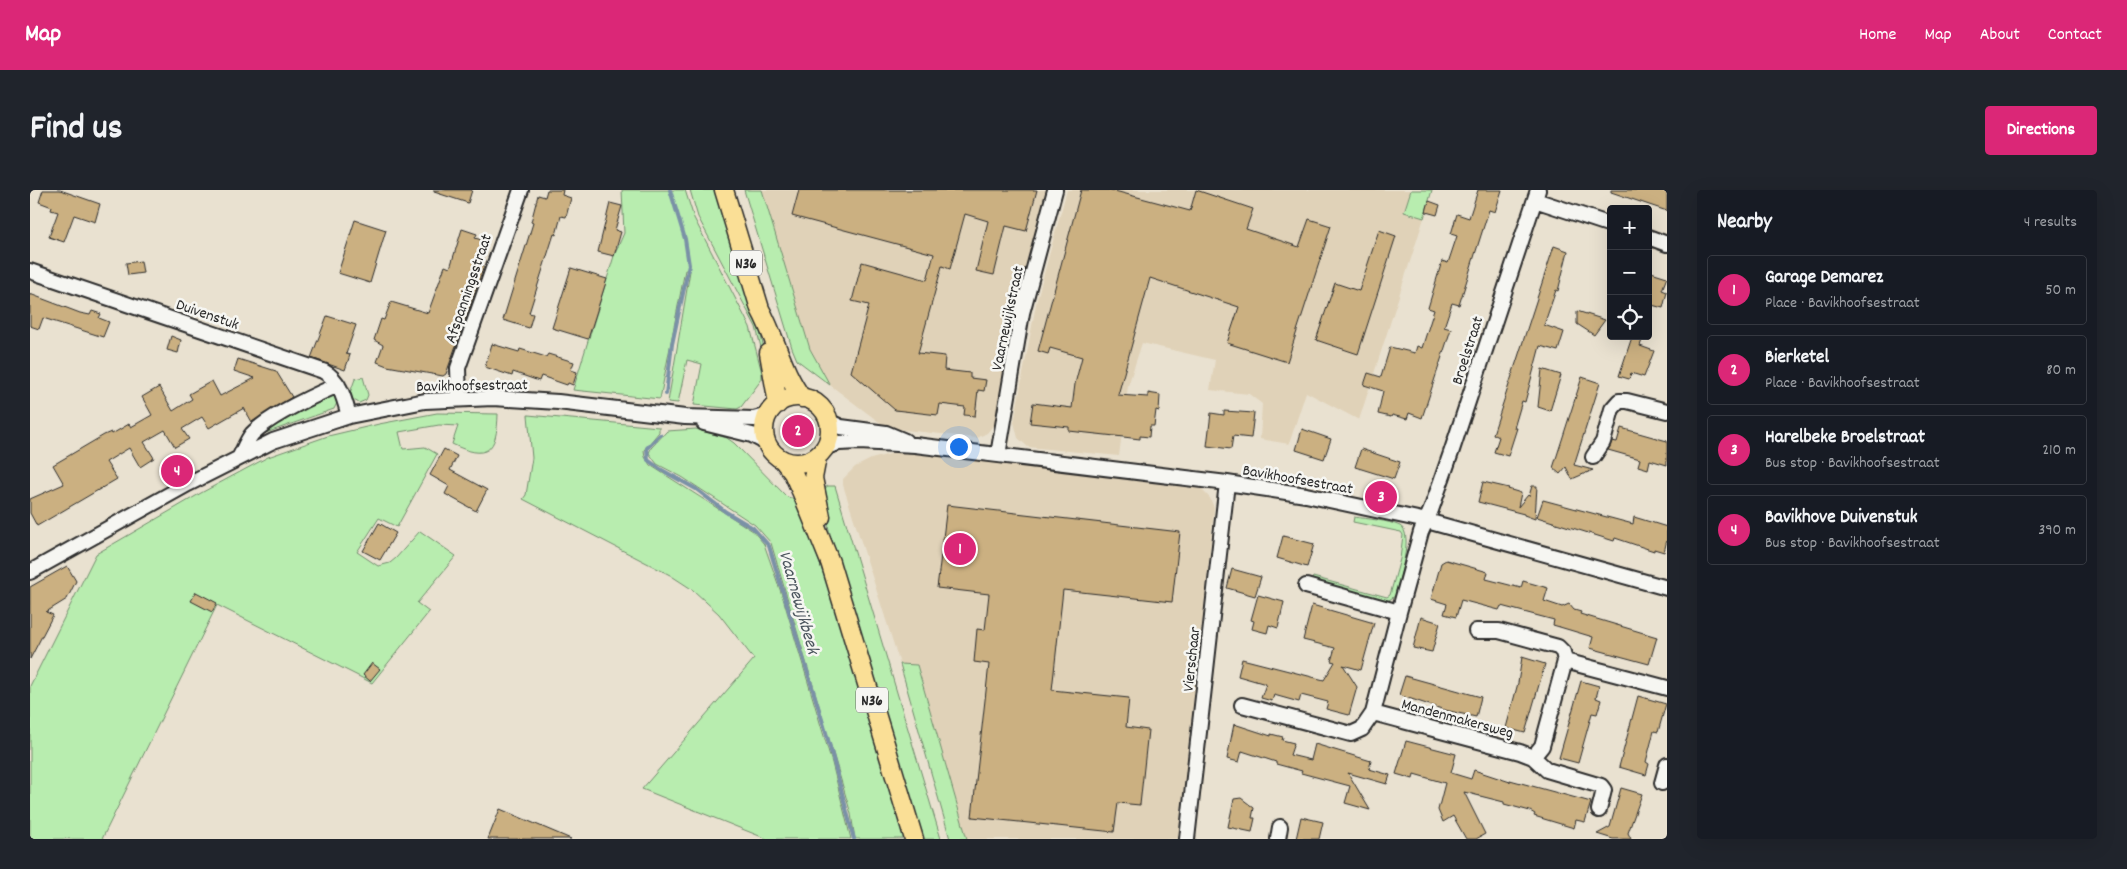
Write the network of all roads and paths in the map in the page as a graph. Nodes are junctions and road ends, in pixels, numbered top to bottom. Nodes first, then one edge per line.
1 (521, 190) edge
2 (724, 190) edge
3 (1055, 190) edge
4 (1536, 195) edge
5 (1607, 223) edge
6 (1652, 238) edge
7 (1667, 244) edge
8 (30, 271) edge
9 (760, 309) junction
10 (338, 385) junction
11 (802, 398) junction
12 (459, 399) junction
13 (1666, 408) edge
14 (773, 409) junction
15 (349, 416) junction
16 (685, 417) junction
17 (828, 421) junction
18 (767, 443) junction
19 (915, 445) junction
20 (821, 452) junction
21 (998, 455) junction
22 (1593, 457) dead end
23 (239, 458) junction
24 (783, 460) junction
25 (1227, 483) junction
26 (1426, 521) junction
27 (830, 562) junction
28 (30, 572) edge
29 (1306, 586) dead end
30 (1667, 588) edge
31 (1399, 612) junction
32 (1476, 631) dead end
33 (1566, 660) junction
34 (1667, 688) edge
35 (1242, 705) dead end
36 (1373, 713) junction
37 (1533, 757) junction
38 (1667, 765) edge
39 (1662, 783) dead end
40 (1599, 810) dead end
41 (914, 839) edge
42 (1187, 839) edge

1 - 12 street, Afspanningsstraat
2 - 9 main road, N36
3 - 21 street, Vaarnewijkstraat
4 - 5 street
4 - 26 street, Broelstraat
6 - 7 street
8 - 10 street, Duivenstuk
9 - 11 main road, N36
9 - 14 main road, N36
10 - 15 street
10 - 23 street
11 - 14 main road
11 - 17 main road, N36
12 - 15 street, Bavikhoofsestraat
12 - 16 street, Bavikhoofsestraat
13 - 22 street
14 - 16 street, Bavikhoofsestraat
14 - 18 main road, N36
15 - 23 street, Bavikhoofsestraat
16 - 18 street, Bavikhoofsestraat
17 - 19 street, Bavikhoofsestraat
17 - 20 main road, N36
18 - 24 main road, N36
19 - 20 street, Bavikhoofsestraat
19 - 21 street, Bavikhoofsestraat
20 - 24 main road
20 - 27 main road, N36
21 - 25 street, Bavikhoofsestraat
23 - 28 street, Bavikhoofsestraat
24 - 27 main road, N36
25 - 26 street, Bavikhoofsestraat
25 - 42 street, Vierschaar
26 - 30 street, Bavikhoofsestraat
26 - 31 street
27 - 41 main road, N36
29 - 31 street
31 - 36 street
32 - 33 street
33 - 34 street
33 - 37 street
35 - 36 street
36 - 37 street, Mandenmakersweg
37 - 40 street, Mandenmakersweg
38 - 39 street

